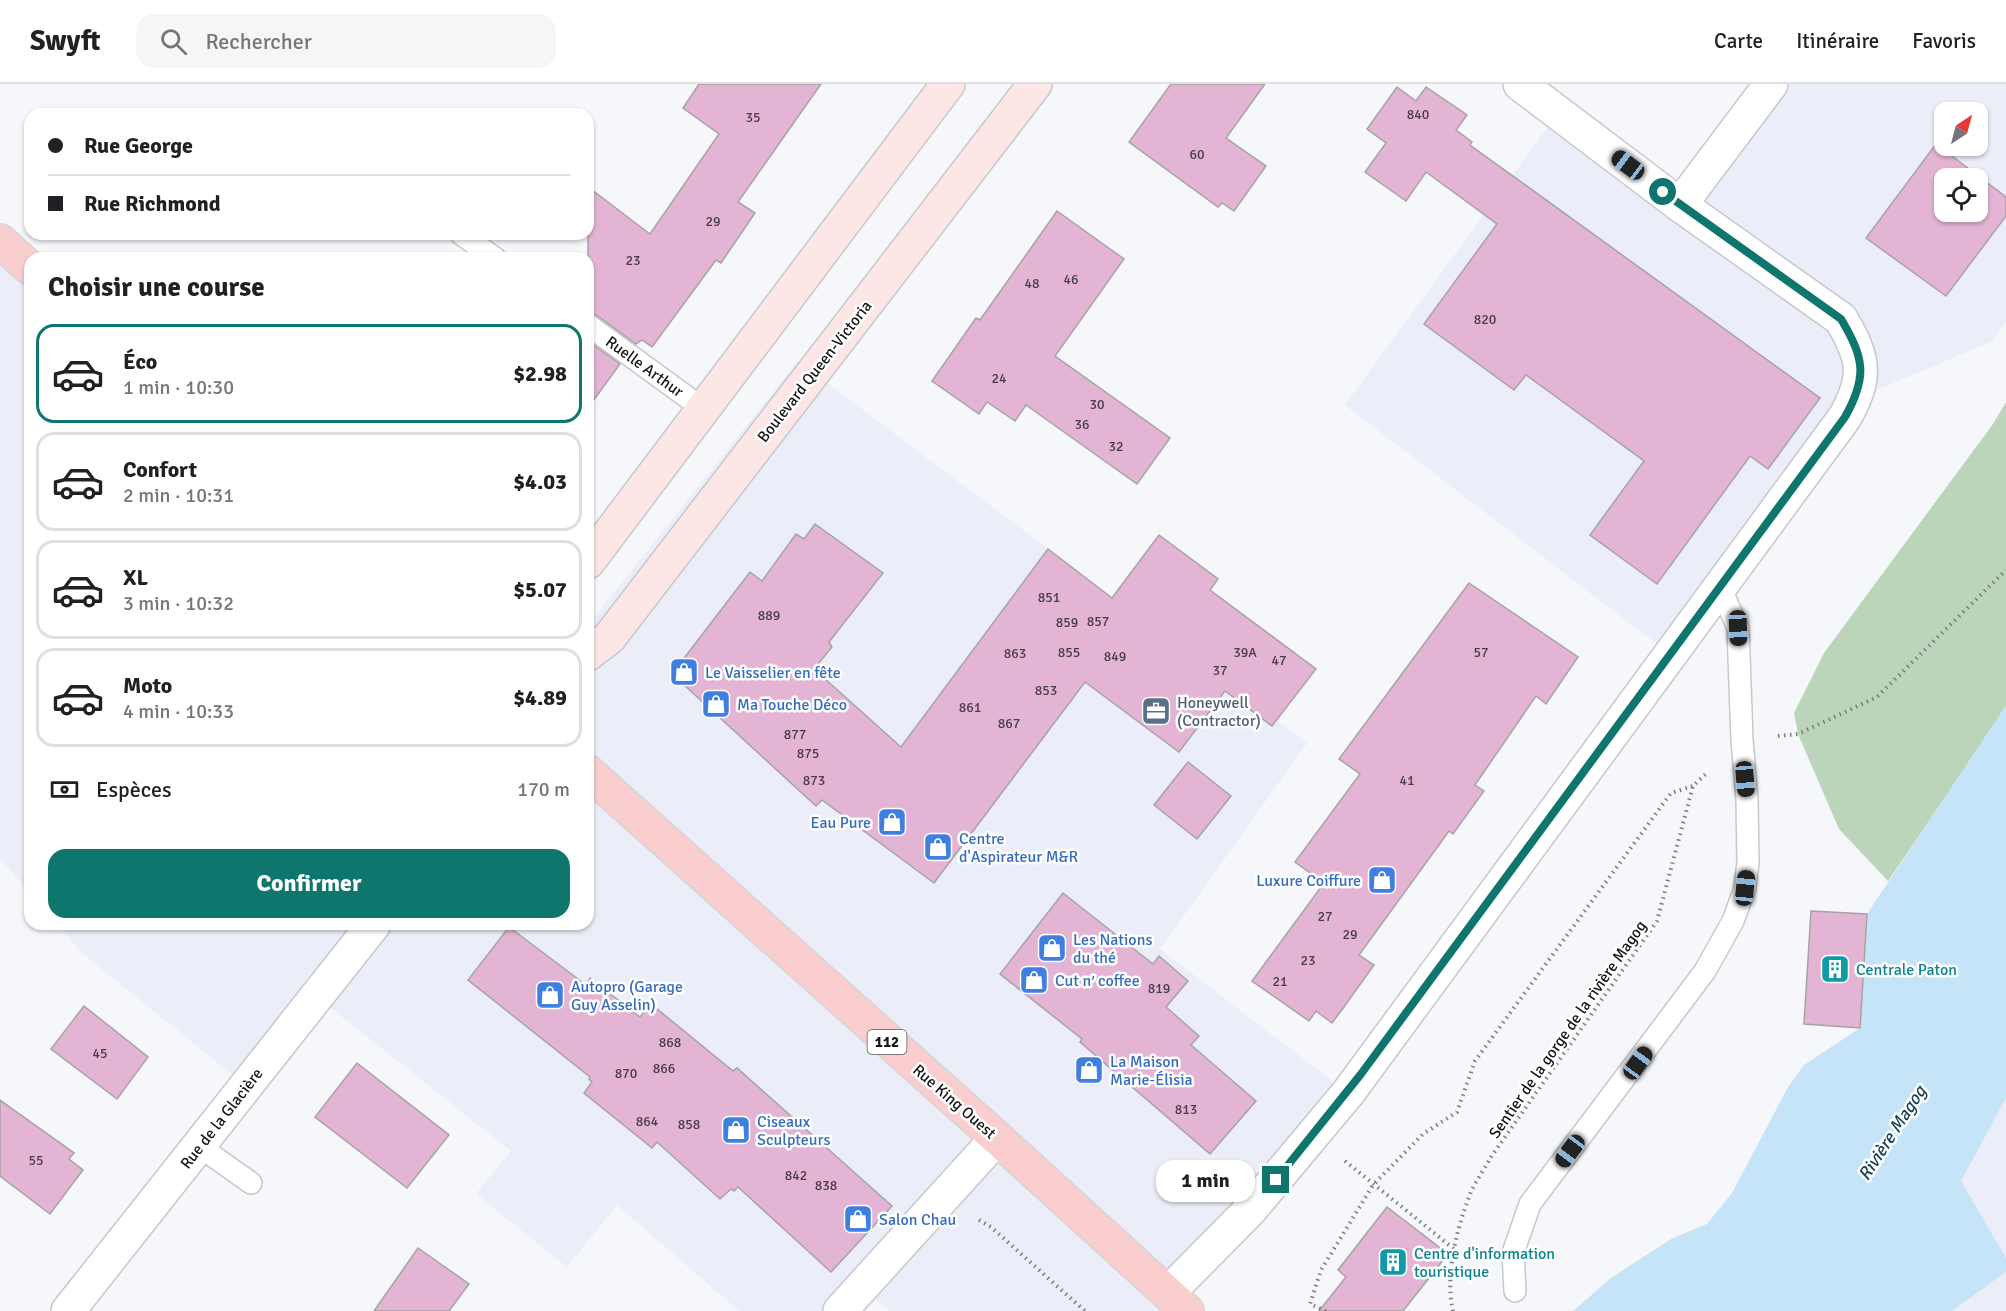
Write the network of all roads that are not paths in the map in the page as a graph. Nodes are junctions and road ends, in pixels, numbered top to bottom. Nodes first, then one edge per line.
1 (948, 84) edge
2 (1035, 84) edge
3 (1520, 84) edge
4 (1771, 84) edge
5 (1680, 205) junction
6 (470, 240) edge
7 (0, 241) edge
8 (486, 252) edge
9 (24, 263) edge
10 (594, 329) edge
11 (702, 408) junction
12 (594, 554) edge
13 (1719, 587) junction
14 (594, 649) edge
15 (594, 777) edge
16 (369, 930) edge
17 (997, 1138) junction
18 (199, 1146) junction
19 (251, 1183) dead end
20 (1515, 1291) dead end
21 (1177, 1302) edge
22 (68, 1311) edge
23 (840, 1311) edge

1 - 11 street
2 - 14 street, Boulevard Queen-Victoria
3 - 5 street
4 - 5 street
5 - 13 street
6 - 8 lane
7 - 9 main road
10 - 11 lane, Ruelle Arthur
11 - 12 street
13 - 20 lane
13 - 21 street
15 - 17 main road, Rue King Ouest / 112
16 - 18 street, Rue de la Glacière
17 - 21 main road, Rue King Ouest / 112
17 - 23 street
18 - 19 lane
18 - 22 street, Rue de la Glacière

